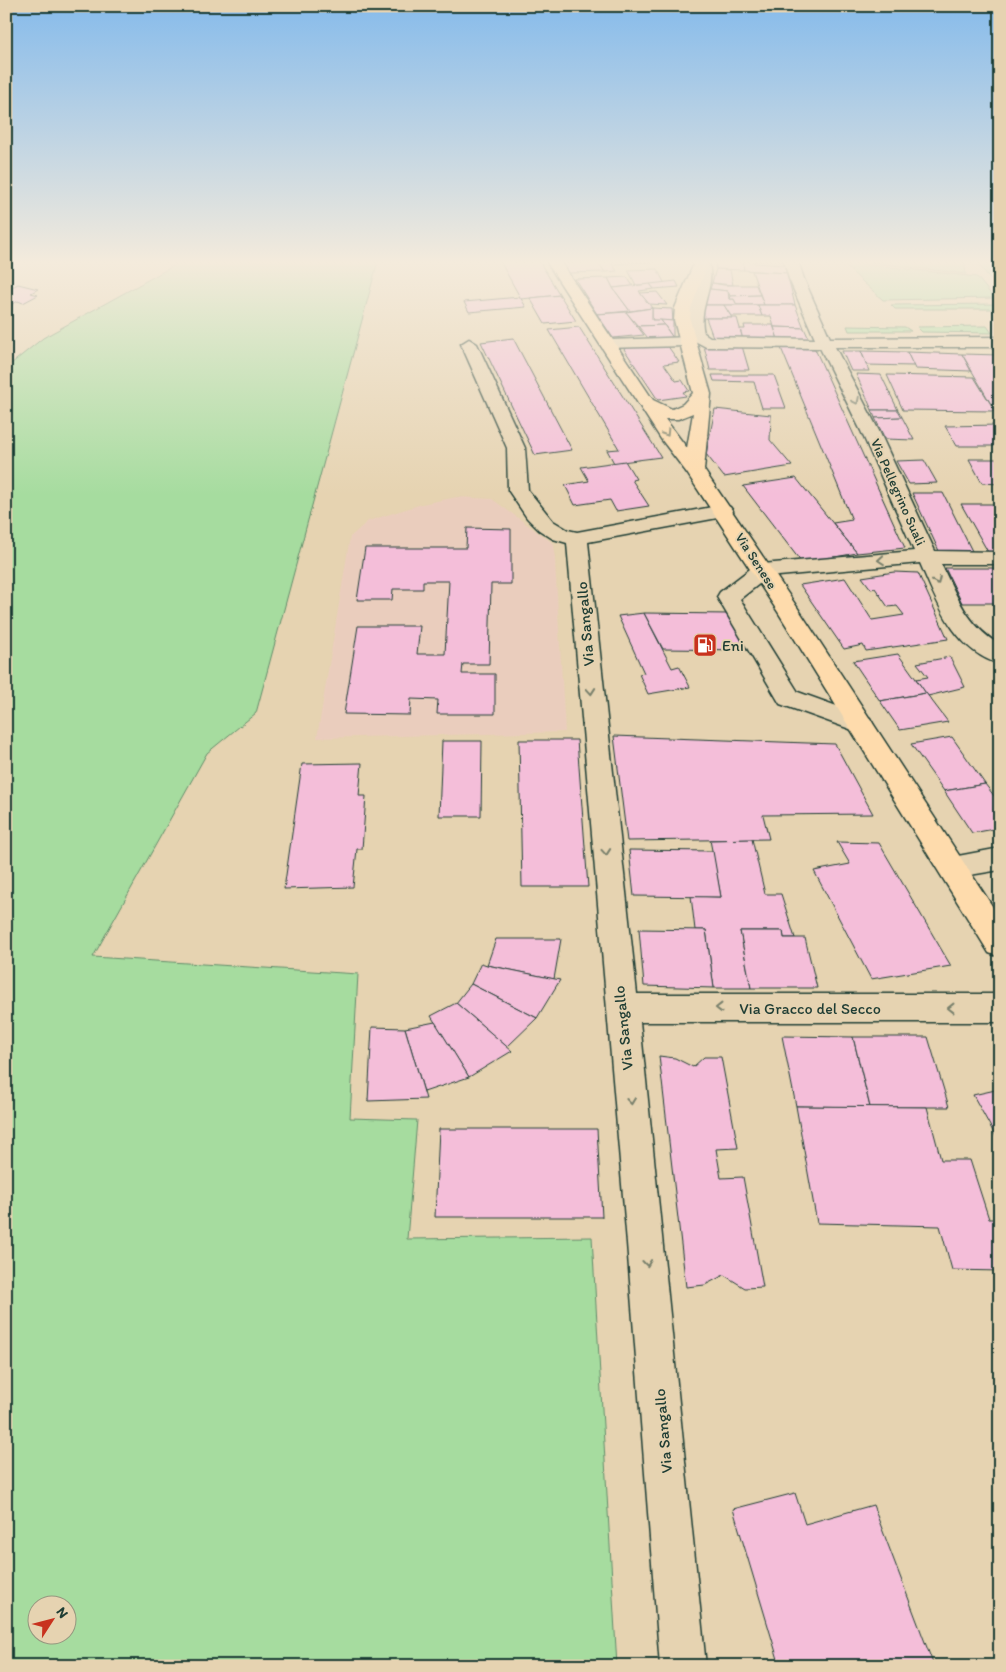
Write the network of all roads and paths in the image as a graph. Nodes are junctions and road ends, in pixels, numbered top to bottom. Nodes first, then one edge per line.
1 (606, 339) edge
2 (700, 339) edge
3 (823, 339) edge
4 (686, 341) joint
5 (907, 341) junction
6 (1000, 342) edge
7 (825, 343) junction
8 (469, 344) dead end
9 (610, 345) junction
10 (1000, 352) edge
11 (702, 394) junction
12 (648, 404) junction
13 (696, 470) junction
14 (723, 511) junction
15 (576, 538) junction
16 (926, 556) junction
17 (1000, 558) edge
18 (762, 571) junction
19 (1000, 656) edge
20 (861, 724) junction
21 (1000, 859) edge
22 (952, 867) junction
23 (1000, 944) edge
24 (621, 1008) junction
25 (1000, 1008) edge
26 (683, 1666) edge

1 - 9 main road, Via Senese
2 - 7 street
3 - 7 street, Via Pellegrino Suali
4 - 9 street
4 - 11 main road
5 - 6 street
5 - 7 street
5 - 10 street
7 -> 16 street, Via Pellegrino Suali
8 - 15 street
9 - 12 main road, Via Senese
11 - 12 main road
11 - 13 main road
12 -> 13 main road, Via Senese
13 - 14 main road, Via Senese
14 - 15 street
14 - 18 main road, Via Senese
15 -> 24 street, Via Sangallo
16 - 17 street
16 -> 18 street
16 -> 19 street, Via Pellegrino Suali
18 - 20 main road, Via Senese
18 - 20 street
20 - 22 main road, Via Senese
21 - 22 street
22 - 23 main road, Via Senese
25 -> 24 street, Via Gracco del Secco
24 -> 26 street, Via Sangallo

